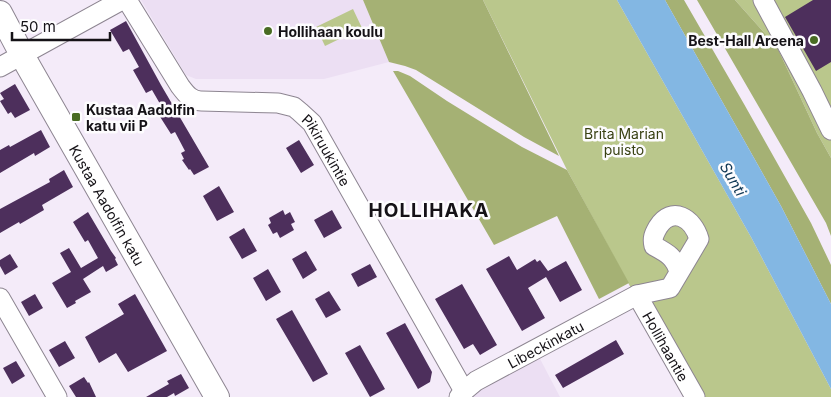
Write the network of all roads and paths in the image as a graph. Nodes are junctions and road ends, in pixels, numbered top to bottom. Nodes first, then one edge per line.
1 (122, 0) edge
2 (127, 0) edge
3 (768, 2) edge
4 (0, 13) edge
5 (22, 55) junction
6 (0, 67) edge
7 (831, 130) edge
8 (679, 272) dead end
9 (637, 295) junction
10 (0, 298) edge
11 (461, 394) edge
12 (57, 397) edge
13 (217, 397) edge
14 (695, 397) edge

1 - 5 street
2 - 11 street, Pikiruukintie
3 - 7 street
4 - 5 main road, Kustaa Aadolfin katu
5 - 6 street
5 - 13 main road, Kustaa Aadolfin katu
8 - 9 street, Libeckinkatu
9 - 11 street, Libeckinkatu
9 - 14 street, Hollihaantie
10 - 12 street

